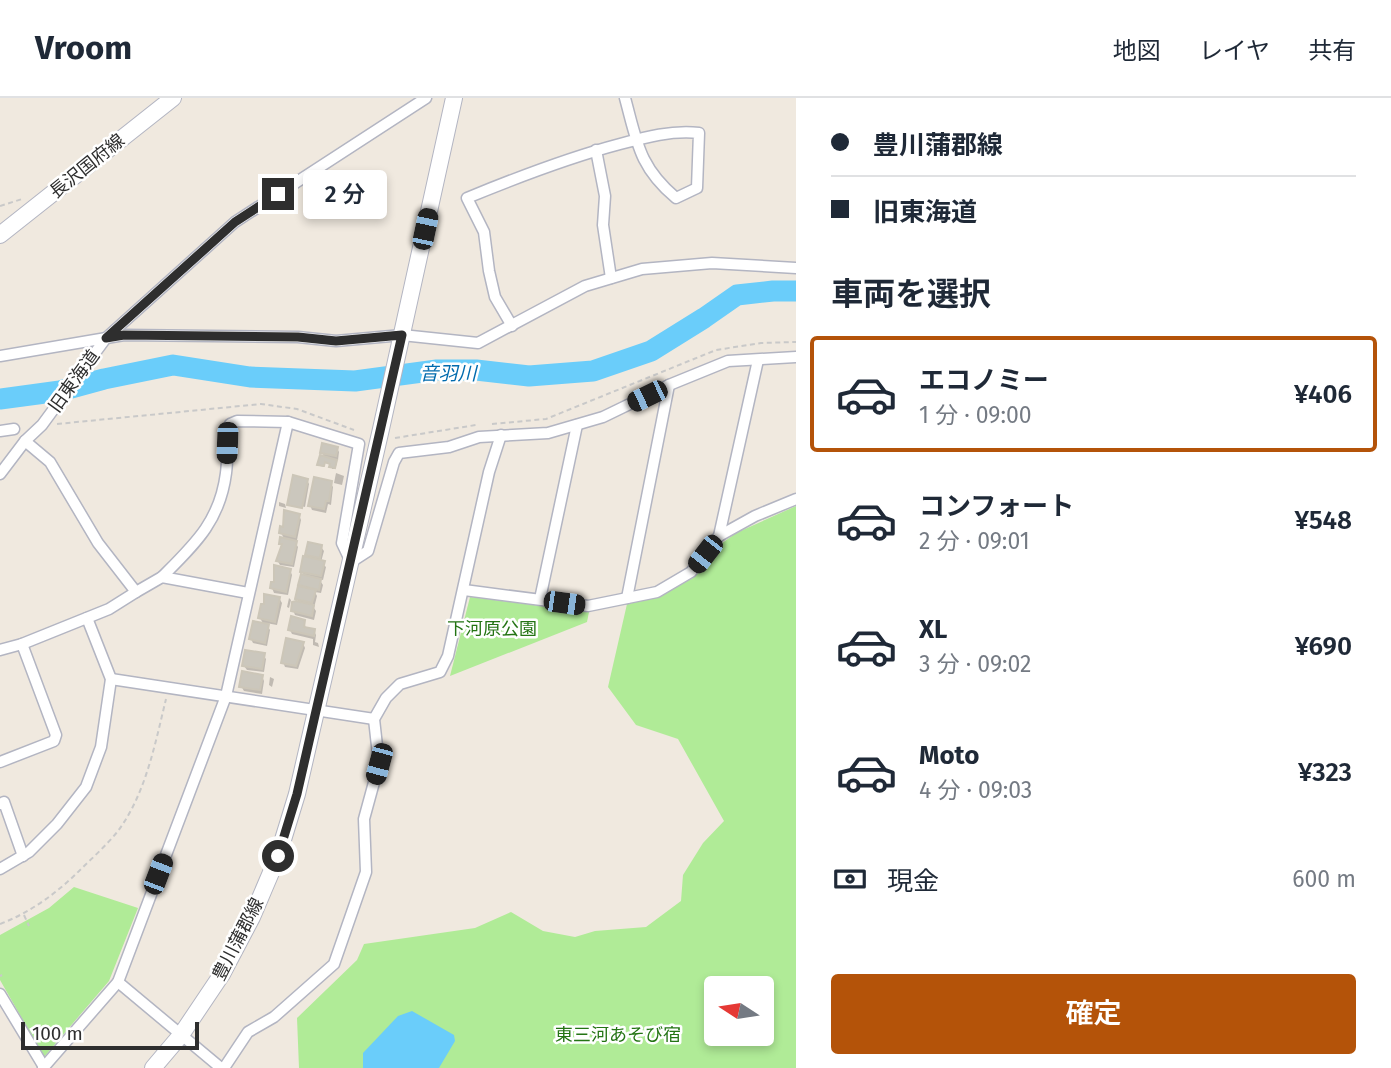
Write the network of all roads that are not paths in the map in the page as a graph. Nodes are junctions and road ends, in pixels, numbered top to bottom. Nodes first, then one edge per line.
1 (173, 98) edge
2 (426, 98) edge
3 (453, 98) edge
4 (625, 98) edge
5 (636, 140) junction
6 (596, 150) junction
7 (0, 235) edge
8 (796, 268) edge
9 (611, 278) junction
10 (512, 326) junction
11 (401, 338) junction
12 (103, 342) junction
13 (0, 356) edge
14 (796, 357) edge
15 (758, 360) junction
16 (668, 385) junction
17 (288, 422) junction
18 (577, 425) junction
19 (14, 429) dead end
20 (0, 431) edge
21 (501, 435) junction
22 (25, 441) junction
23 (0, 474) edge
24 (796, 499) edge
25 (719, 536) junction
26 (351, 562) junction
27 (162, 577) junction
28 (464, 590) junction
29 (136, 592) junction
30 (248, 593) junction
31 (627, 598) junction
32 (540, 599) junction
33 (87, 618) junction
34 (22, 644) junction
35 (0, 650) edge
36 (111, 679) junction
37 (226, 696) junction
38 (316, 710) junction
39 (374, 719) junction
40 (0, 762) edge
41 (0, 804) edge
42 (23, 856) junction
43 (0, 869) edge
44 (118, 982) junction
45 (0, 994) edge
46 (181, 1035) junction
47 (44, 1067) edge
48 (153, 1068) edge
49 (222, 1068) edge

1 - 7 main road, 長沢国府線
2 - 12 street, 旧東海道
3 - 11 main road, 豊川蒲郡線
4 - 5 street
5 - 5 street
5 - 6 street
6 - 9 street
6 - 10 street
8 - 9 street
9 - 10 street
10 - 11 street
11 - 12 street
11 - 26 main road, 豊川蒲郡線
12 - 13 street
12 - 22 street, 旧東海道
14 - 15 street
15 - 16 street
15 - 25 street
16 - 18 street
16 - 31 street
17 - 26 street
17 - 27 street
17 - 30 street
18 - 21 street
18 - 32 street
19 - 20 street
21 - 26 street
21 - 28 street
22 - 23 street, 旧東海道
22 - 29 street
24 - 25 street
25 - 31 street
26 - 38 main road, 豊川蒲郡線
27 - 29 street
27 - 30 street
28 - 32 street
28 - 39 street
29 - 33 street
30 - 37 street
31 - 32 street
33 - 34 street
33 - 36 street
34 - 35 street
34 - 40 street
36 - 37 street
36 - 42 street
37 - 38 street
37 - 44 street
38 - 39 street
38 - 46 main road, 豊川蒲郡線
39 - 49 street
41 - 42 street
42 - 43 street
44 - 46 street
44 - 47 street
45 - 47 street
46 - 48 main road, 豊川蒲郡線
46 - 49 street

